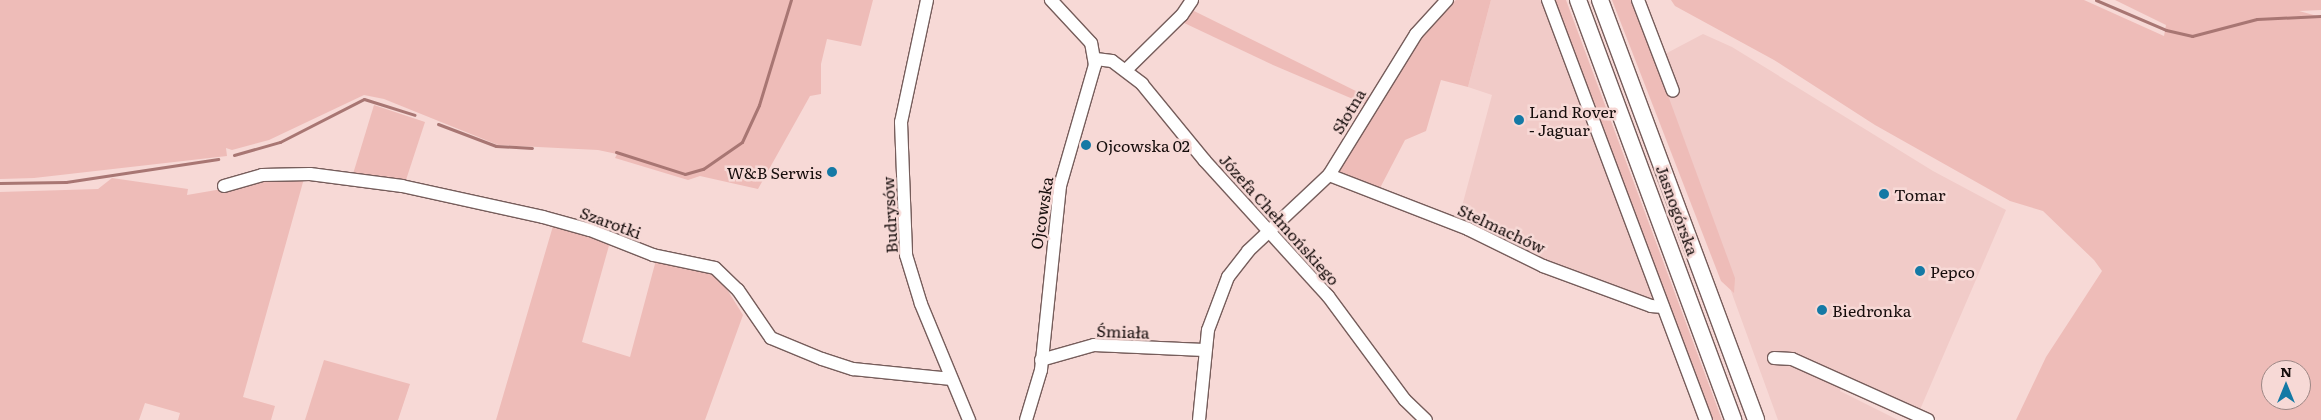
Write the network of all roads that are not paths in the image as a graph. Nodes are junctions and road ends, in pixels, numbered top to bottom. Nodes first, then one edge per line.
1 (927, 0) edge
2 (1051, 0) edge
3 (1192, 0) edge
4 (1447, 0) edge
5 (1548, 0) edge
6 (1578, 0) edge
7 (1600, 0) edge
8 (1638, 0) edge
9 (1096, 59) junction
10 (1126, 70) junction
11 (1673, 91) dead end
12 (1329, 175) junction
13 (224, 186) dead end
14 (1270, 232) junction
15 (1663, 306) junction
16 (1204, 350) junction
17 (1774, 358) dead end
18 (1042, 360) junction
19 (951, 379) junction
20 (969, 420) edge
21 (1026, 420) edge
22 (1199, 420) edge
23 (1426, 420) edge
24 (1706, 420) edge
25 (1734, 420) edge
26 (1756, 420) edge
27 (1928, 420) edge

1 - 19 street, Budrysów
2 - 9 street
3 - 10 street
4 - 12 street, Słotna
5 - 15 street
6 - 25 main road, Jasnogórska
7 - 26 main road, Jasnogórska
8 - 11 street
9 - 10 street, Józefa Chełmońskiego
9 - 18 street, Ojcowska
10 - 14 street, Józefa Chełmońskiego
12 - 14 street, Słotna
12 - 15 street, Stelmachów
13 - 19 street, Szarotki
14 - 16 street
14 - 23 street, Józefa Chełmońskiego
15 - 24 street
16 - 18 street, Śmiała
16 - 22 street
17 - 27 street
18 - 21 street, Ojcowska
19 - 20 street, Budrysów

